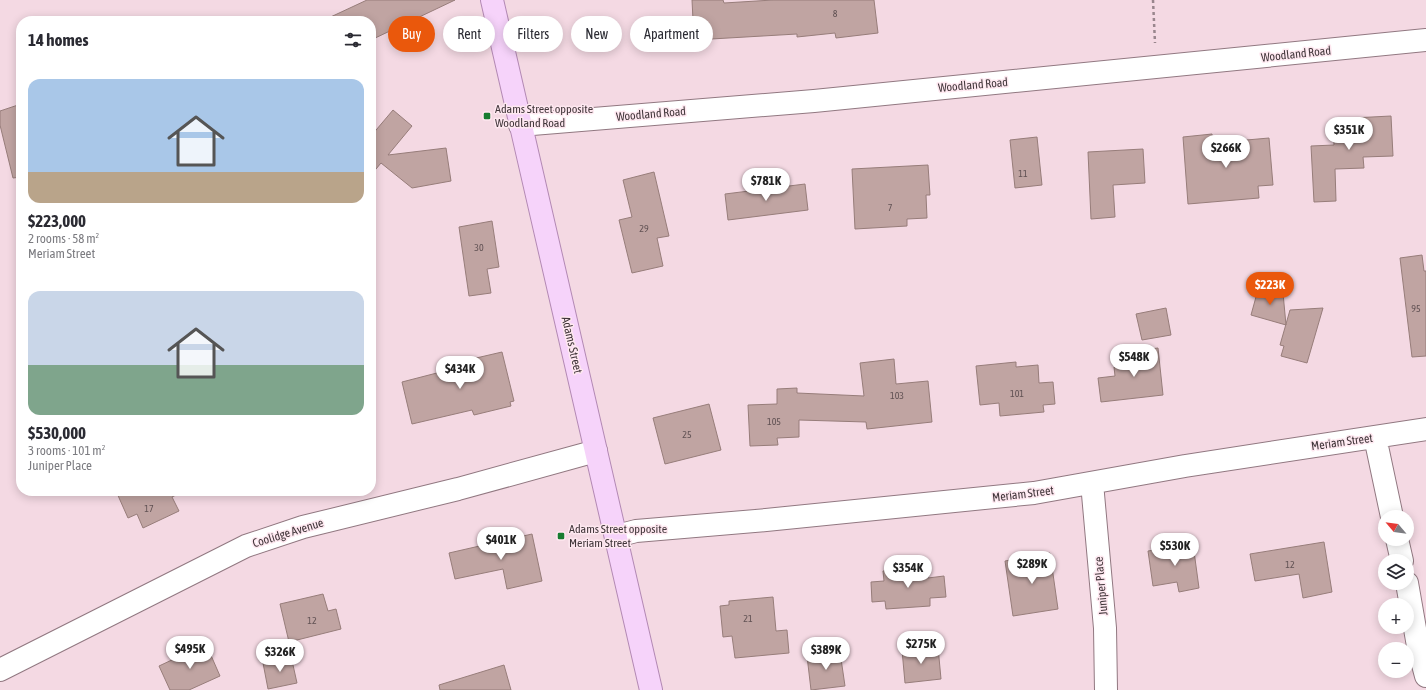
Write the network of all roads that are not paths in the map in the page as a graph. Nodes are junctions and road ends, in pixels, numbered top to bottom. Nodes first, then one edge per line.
1 (492, 0) edge
2 (1426, 40) edge
3 (520, 125) junction
4 (1426, 429) edge
5 (1375, 437) junction
6 (596, 451) junction
7 (1092, 483) junction
8 (1391, 510) edge
9 (617, 536) junction
10 (1408, 590) edge
11 (0, 670) edge
12 (1426, 676) edge
13 (651, 690) edge
14 (1106, 690) edge

1 - 3 main road, Adams Street
2 - 3 street, Woodland Road
3 - 6 main road, Adams Street
4 - 5 street, Meriam Street
5 - 7 street, Meriam Street
5 - 8 street
6 - 9 main road, Adams Street
6 - 11 street, Coolidge Avenue
7 - 9 street, Meriam Street
7 - 14 street, Juniper Place
9 - 13 main road, Adams Street
10 - 12 street

